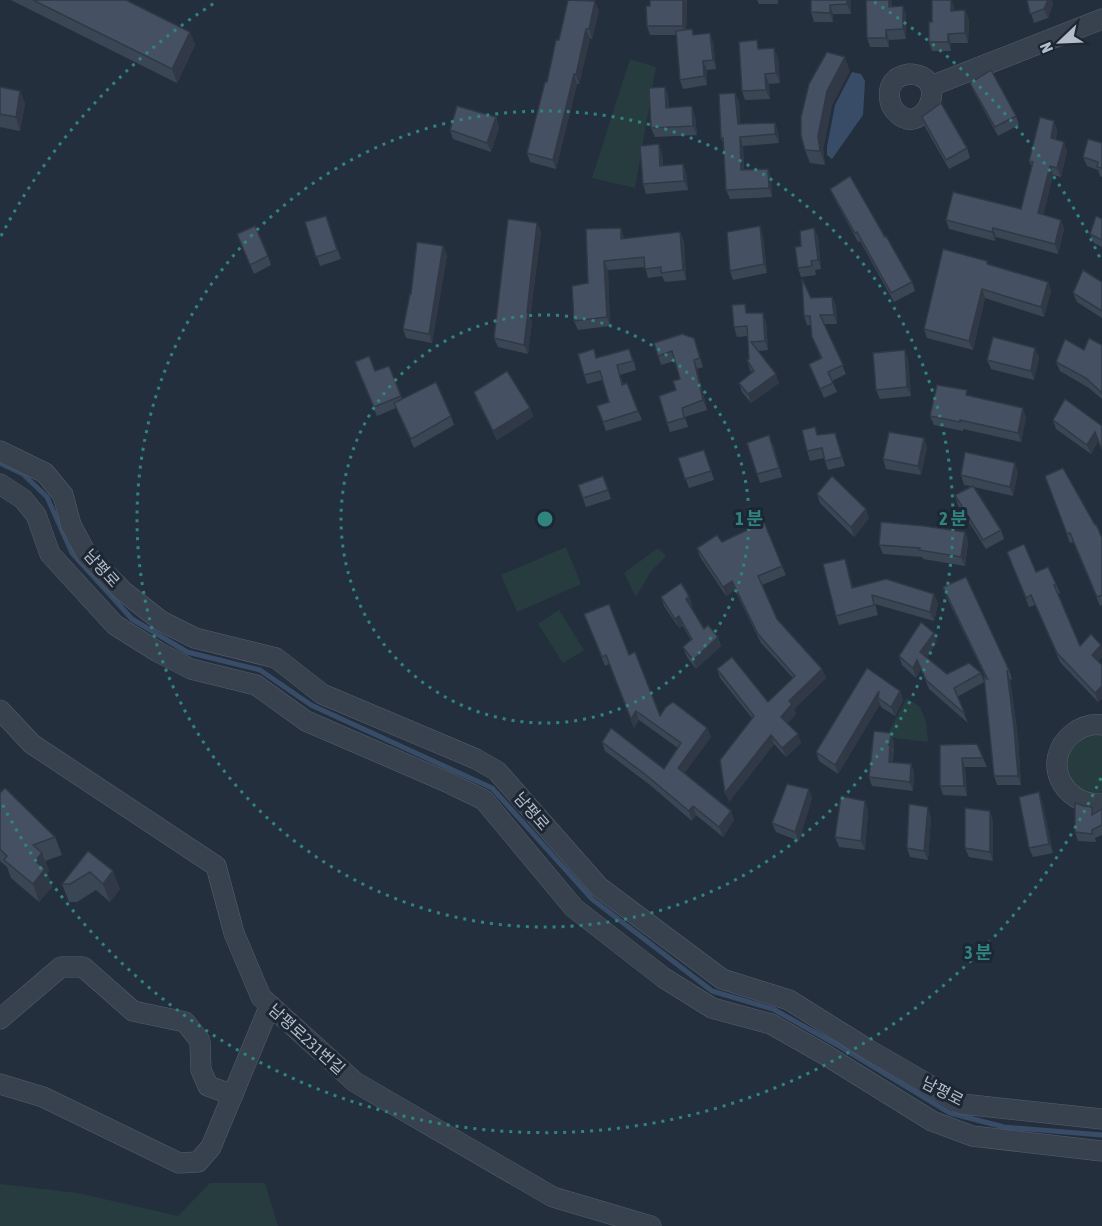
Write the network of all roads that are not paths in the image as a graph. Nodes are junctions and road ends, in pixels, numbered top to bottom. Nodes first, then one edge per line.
1 (1102, 19) edge
2 (931, 86) dead end
3 (0, 451) edge
4 (0, 484) edge
5 (0, 710) edge
6 (1102, 725) edge
7 (1102, 804) edge
8 (270, 1005) junction
9 (0, 1019) edge
10 (0, 1084) edge
11 (233, 1095) junction
12 (1102, 1119) edge
13 (1102, 1151) edge
14 (651, 1226) edge

1 - 2 street
3 - 12 street, 남평로
4 - 13 street, 남평로
5 - 8 street, 남평로231번길
6 - 7 street
8 - 11 street
8 - 14 street, 남평로231번길
9 - 11 street
10 - 11 street

